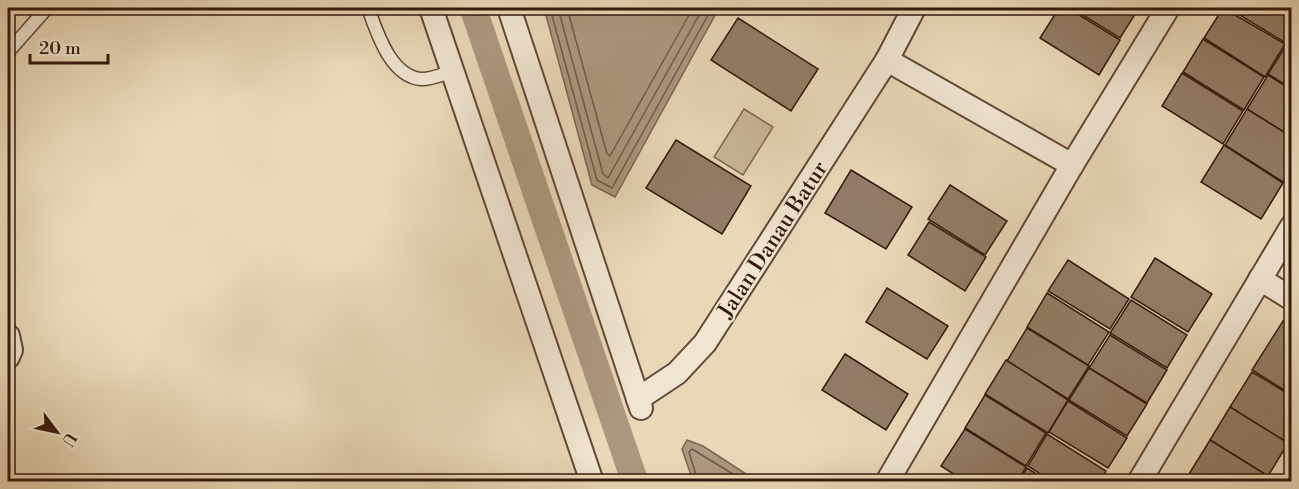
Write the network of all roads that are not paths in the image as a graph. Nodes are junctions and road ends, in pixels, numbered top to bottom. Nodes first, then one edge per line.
1 (47, 8) edge
2 (368, 8) edge
3 (431, 8) edge
4 (509, 8) edge
5 (915, 8) edge
6 (1168, 8) edge
7 (8, 52) edge
8 (887, 60) junction
9 (453, 71) junction
10 (1072, 165) junction
11 (1292, 226) edge
12 (1260, 279) junction
13 (1292, 299) edge
14 (8, 336) edge
15 (8, 357) edge
16 (592, 482) edge
17 (887, 482) edge
18 (1139, 482) edge

1 - 7 lane
2 - 9 lane
3 - 9 street
4 - 8 street, Jalan Danau Batur
5 - 8 street, Jalan Danau Batur
6 - 10 street
8 - 10 street
9 - 16 street
10 - 17 street
11 - 12 street
12 - 13 street
12 - 18 street
14 - 15 street

